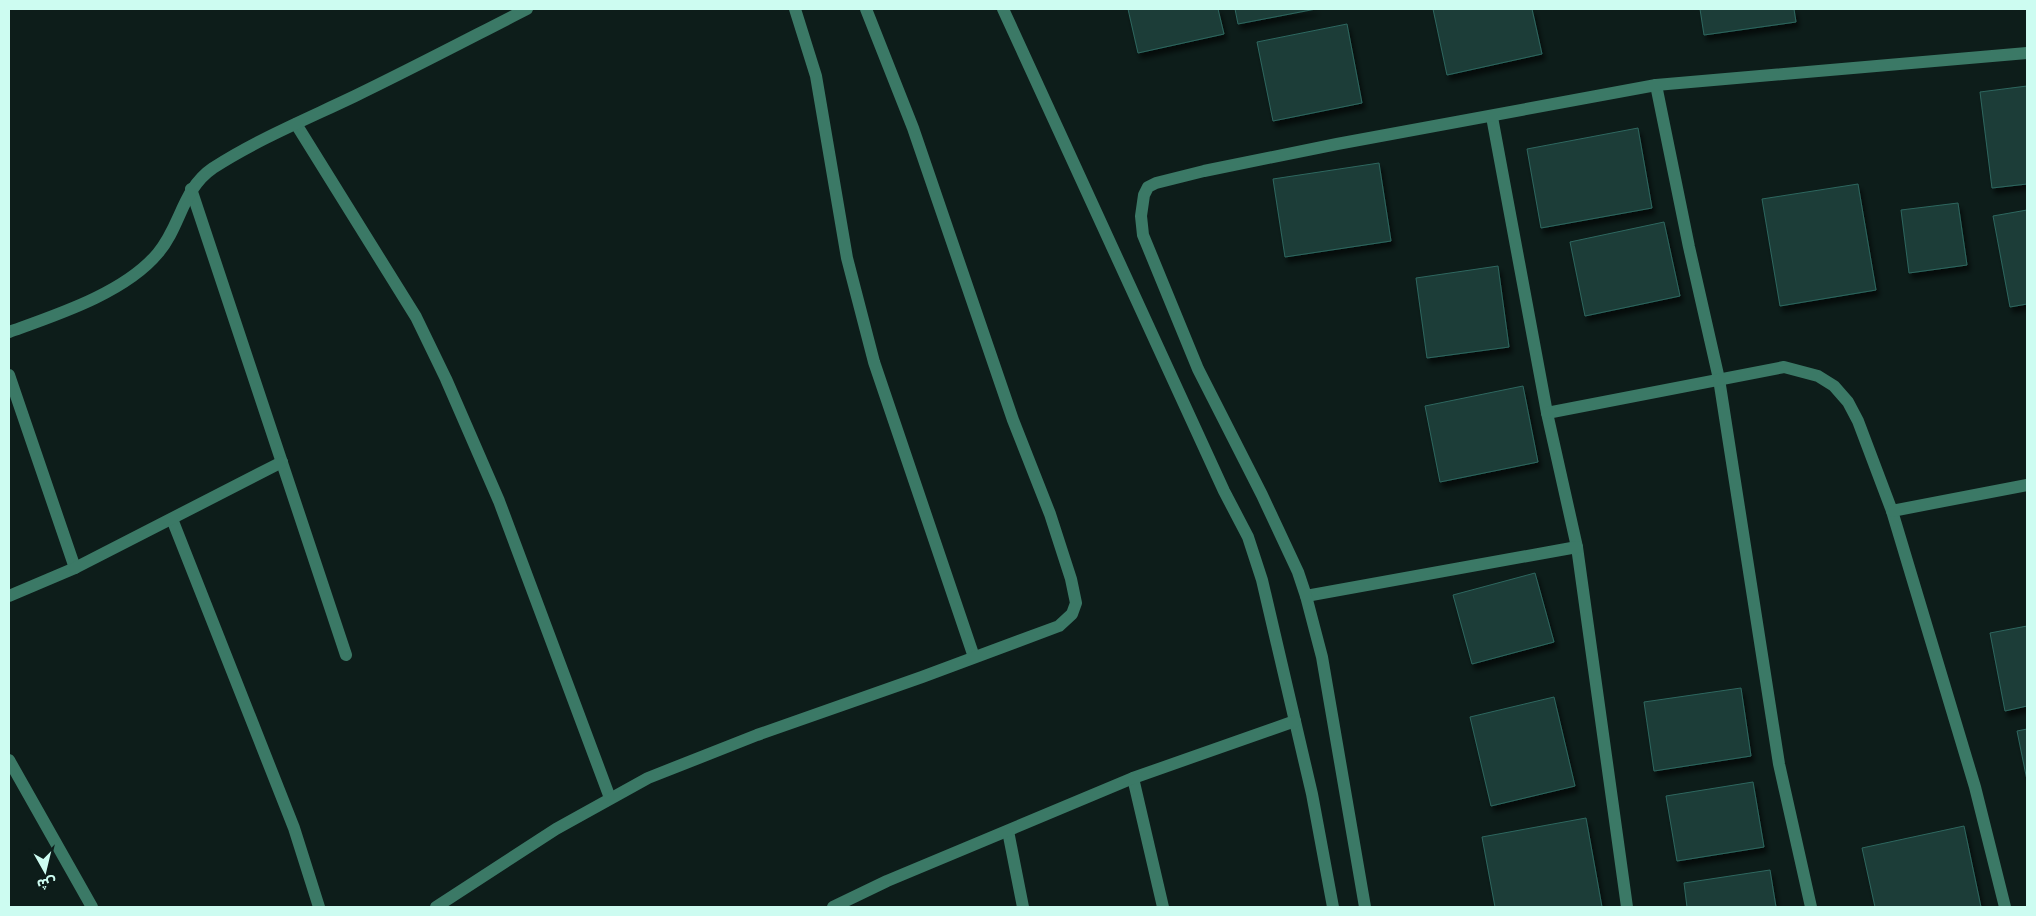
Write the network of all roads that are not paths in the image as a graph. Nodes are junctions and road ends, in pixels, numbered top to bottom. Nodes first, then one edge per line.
1 (527, 9) edge
2 (796, 9) edge
3 (866, 9) edge
4 (1003, 9) edge
5 (2027, 53) edge
6 (1656, 85) junction
7 (1492, 117) junction
8 (296, 124) junction
9 (191, 189) junction
10 (9, 332) edge
11 (9, 375) edge
12 (1719, 379) junction
13 (1547, 414) junction
14 (282, 462) junction
15 (2027, 485) edge
16 (1892, 511) junction
17 (172, 519) junction
18 (1577, 547) junction
19 (75, 568) junction
20 (9, 596) edge
21 (1306, 596) junction
22 (346, 655) dead end
23 (974, 657) junction
24 (1295, 721) junction
25 (11, 767) edge
26 (1133, 778) junction
27 (610, 798) junction
28 (1008, 831) junction
29 (92, 907) edge
30 (319, 907) edge
31 (436, 907) edge
32 (833, 907) edge
33 (1023, 907) edge
34 (1163, 907) edge
35 (1333, 907) edge
36 (1365, 907) edge
37 (1627, 907) edge
38 (1810, 907) edge
39 (2005, 907) edge

1 - 8 street
2 - 23 street
3 - 23 street
4 - 24 street
5 - 6 street
6 - 7 street
6 - 12 street
7 - 13 street
7 - 21 street
8 - 9 street
8 - 27 street
9 - 10 street
9 - 14 street
11 - 19 street
12 - 13 street
12 - 16 street
12 - 38 street
13 - 18 street
14 - 17 street
14 - 22 street
15 - 16 street
16 - 39 street
17 - 19 street
17 - 30 street
18 - 21 street
18 - 37 street
19 - 20 street
21 - 36 street
23 - 27 street
24 - 26 street
24 - 35 street
25 - 29 street
26 - 28 street
26 - 34 street
27 - 31 street
28 - 32 street
28 - 33 street

